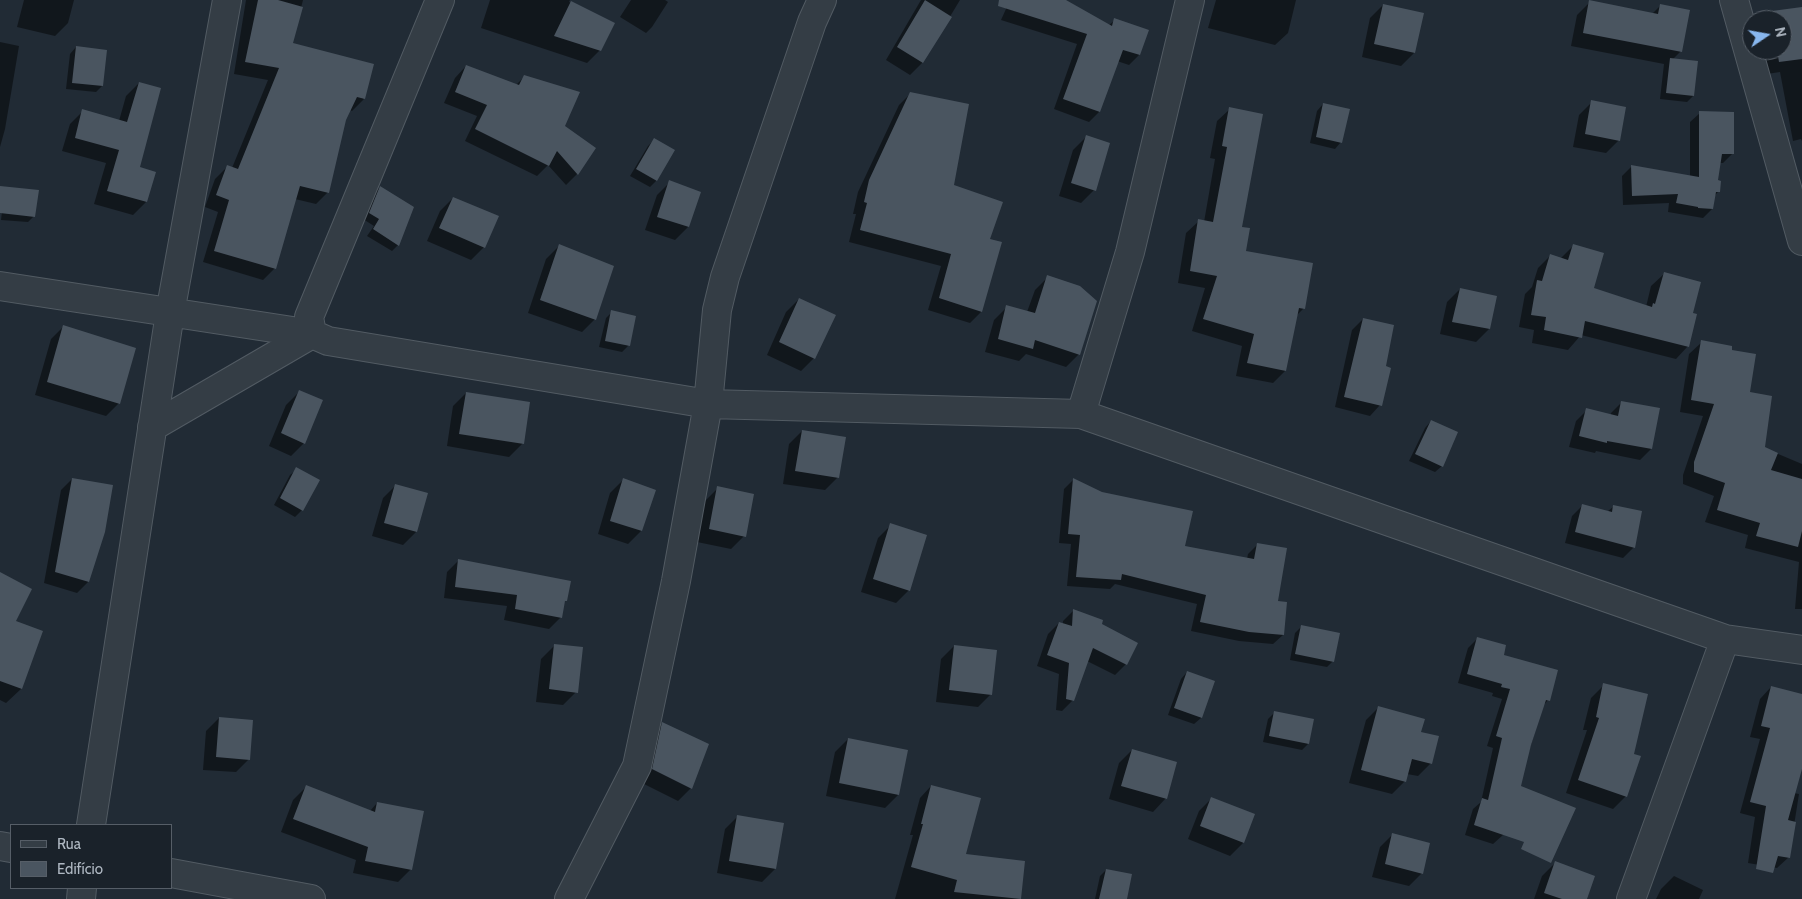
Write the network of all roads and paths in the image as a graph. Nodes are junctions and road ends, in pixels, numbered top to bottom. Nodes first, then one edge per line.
1 (226, 0) edge
2 (440, 0) edge
3 (822, 0) edge
4 (1190, 0) edge
5 (1734, 0) edge
6 (1802, 241) edge
7 (0, 286) edge
8 (170, 313) junction
9 (312, 334) junction
10 (708, 404) junction
11 (1081, 414) junction
12 (152, 427) junction
13 (1725, 639) junction
14 (1802, 650) edge
15 (92, 824) edge
16 (172, 873) edge
17 (311, 899) edge
18 (569, 899) edge
19 (1631, 899) edge

1 - 8 street
2 - 9 street
3 - 10 street
4 - 11 street
5 - 6 street
7 - 8 street
8 - 9 street
8 - 12 street
9 - 10 street
9 - 12 street
10 - 11 street
10 - 18 street
11 - 13 street
12 - 15 street
13 - 14 street
13 - 19 street
16 - 17 street

